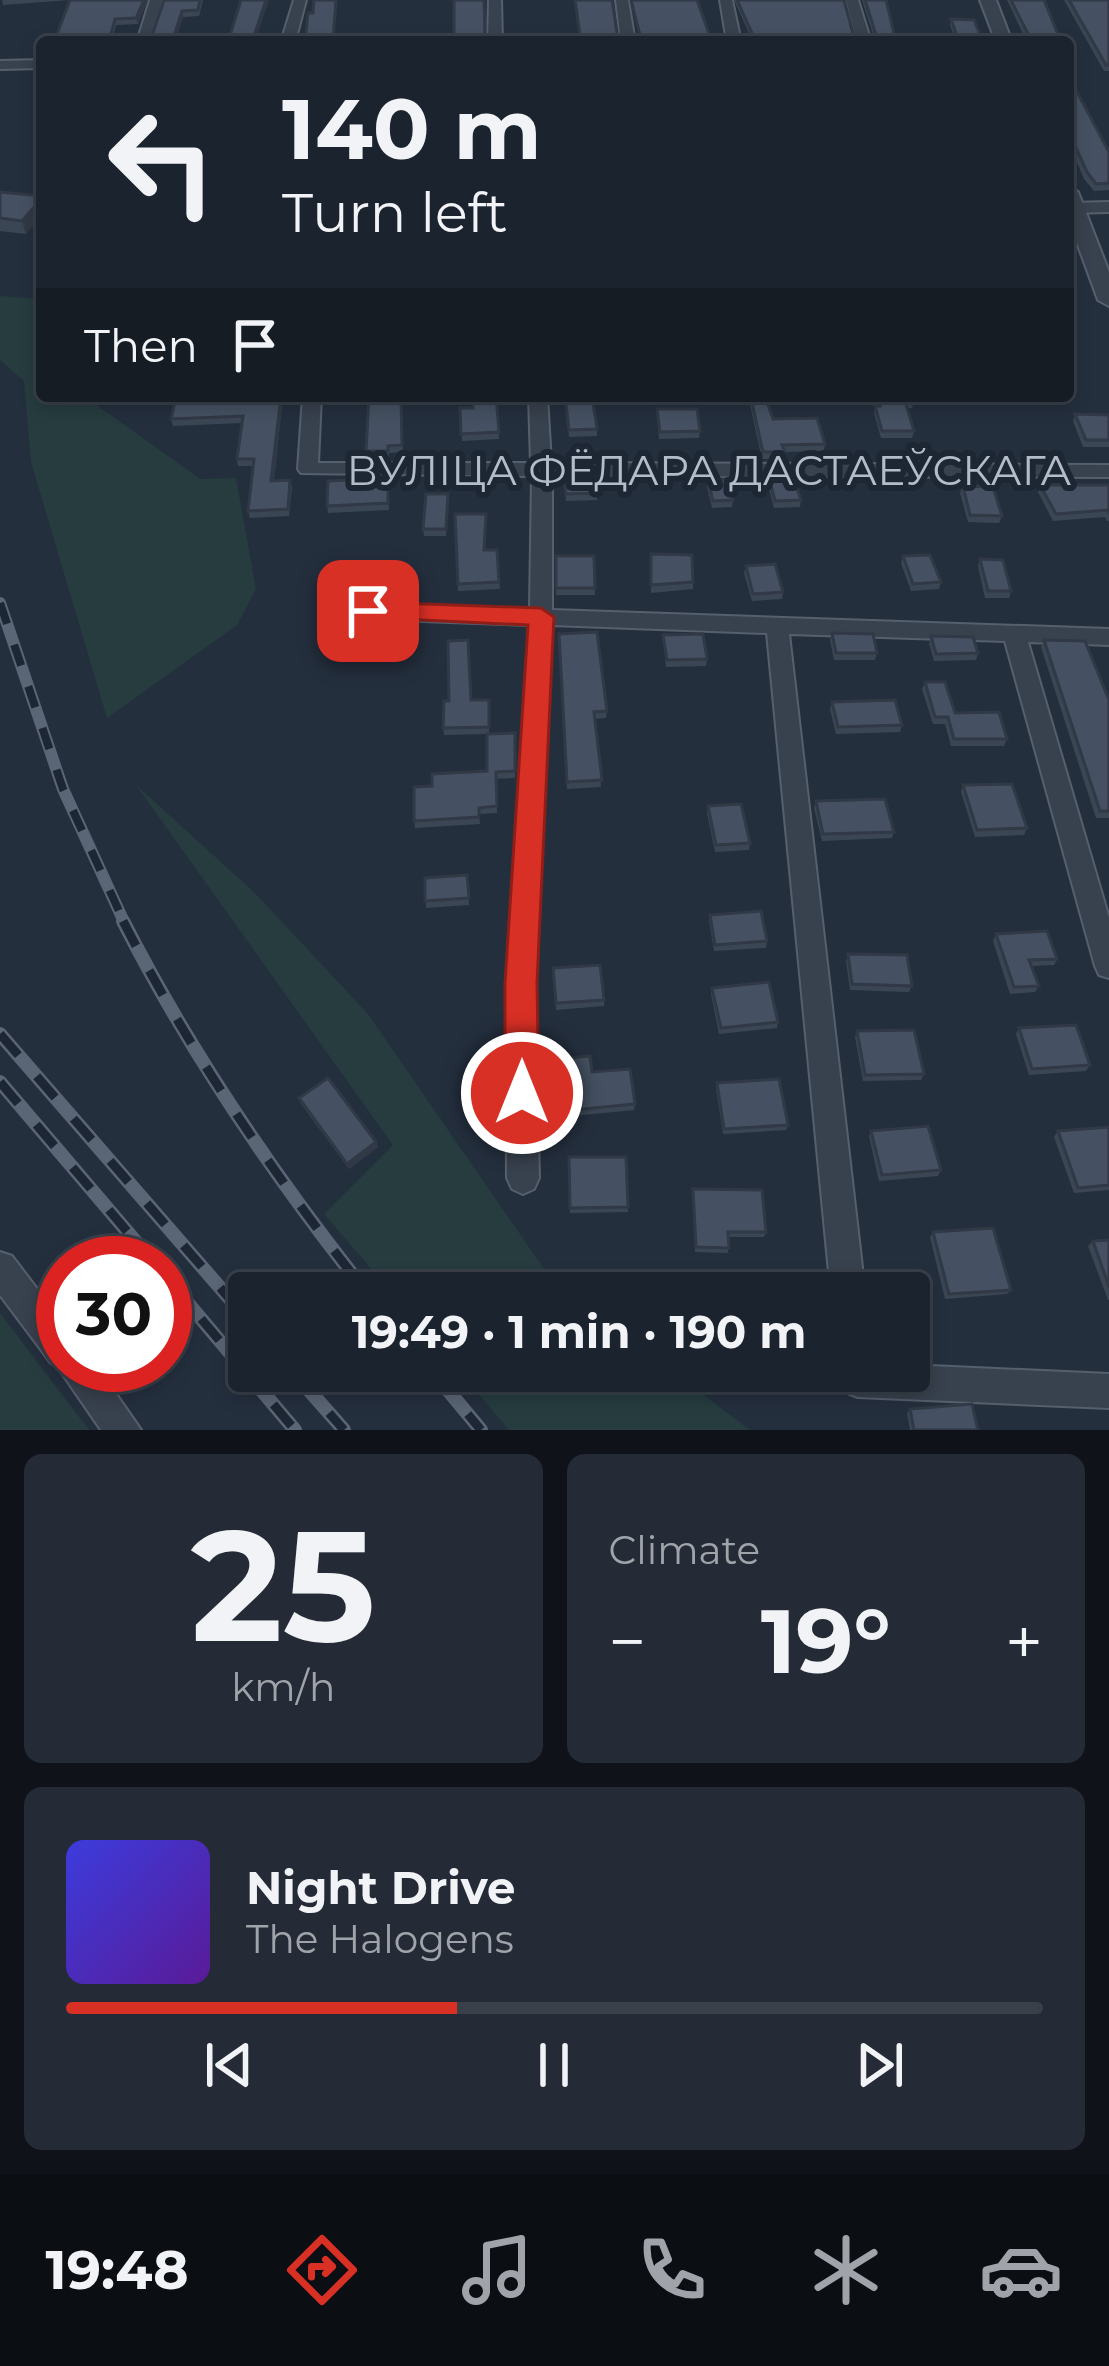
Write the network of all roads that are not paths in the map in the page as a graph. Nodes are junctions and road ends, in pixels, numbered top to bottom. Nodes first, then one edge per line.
1 (157, 0) edge
2 (300, 0) edge
3 (494, 0) edge
4 (622, 0) edge
5 (726, 0) edge
6 (852, 0) edge
7 (988, 0) edge
8 (146, 36) edge
9 (290, 36) edge
10 (494, 36) edge
11 (627, 36) edge
12 (733, 36) edge
13 (862, 36) edge
14 (1002, 36) edge
15 (36, 64) edge
16 (0, 65) edge
17 (1074, 203) edge
18 (1109, 207) edge
19 (1074, 213) edge
20 (1109, 300) edge
21 (312, 402) edge
22 (538, 402) edge
23 (1109, 471) edge
24 (544, 472) junction
25 (368, 611) dead end
26 (541, 617) junction
27 (777, 623) junction
28 (1014, 634) junction
29 (1109, 637) edge
30 (1109, 966) edge
31 (523, 1178) dead end
32 (0, 1268) edge
33 (846, 1272) edge
34 (36, 1315) edge
35 (930, 1379) edge
36 (1109, 1390) edge
37 (95, 1392) edge
38 (124, 1430) edge

1 - 8 street
2 - 9 street
3 - 10 street
4 - 11 street
5 - 12 street
6 - 13 street
7 - 14 street
15 - 16 street
17 - 18 street
19 - 20 street
21 - 24 street, ВУЛІЦА ФЁДАРА ДАСТАЕЎСКАГА
22 - 24 street
23 - 24 street, ВУЛІЦА ФЁДАРА ДАСТАЕЎСКАГА
24 - 26 street
25 - 26 street
26 - 27 street
26 - 31 street
27 - 28 street
27 - 33 street
28 - 29 street
28 - 30 street
32 - 34 street
35 - 36 street
37 - 38 street

